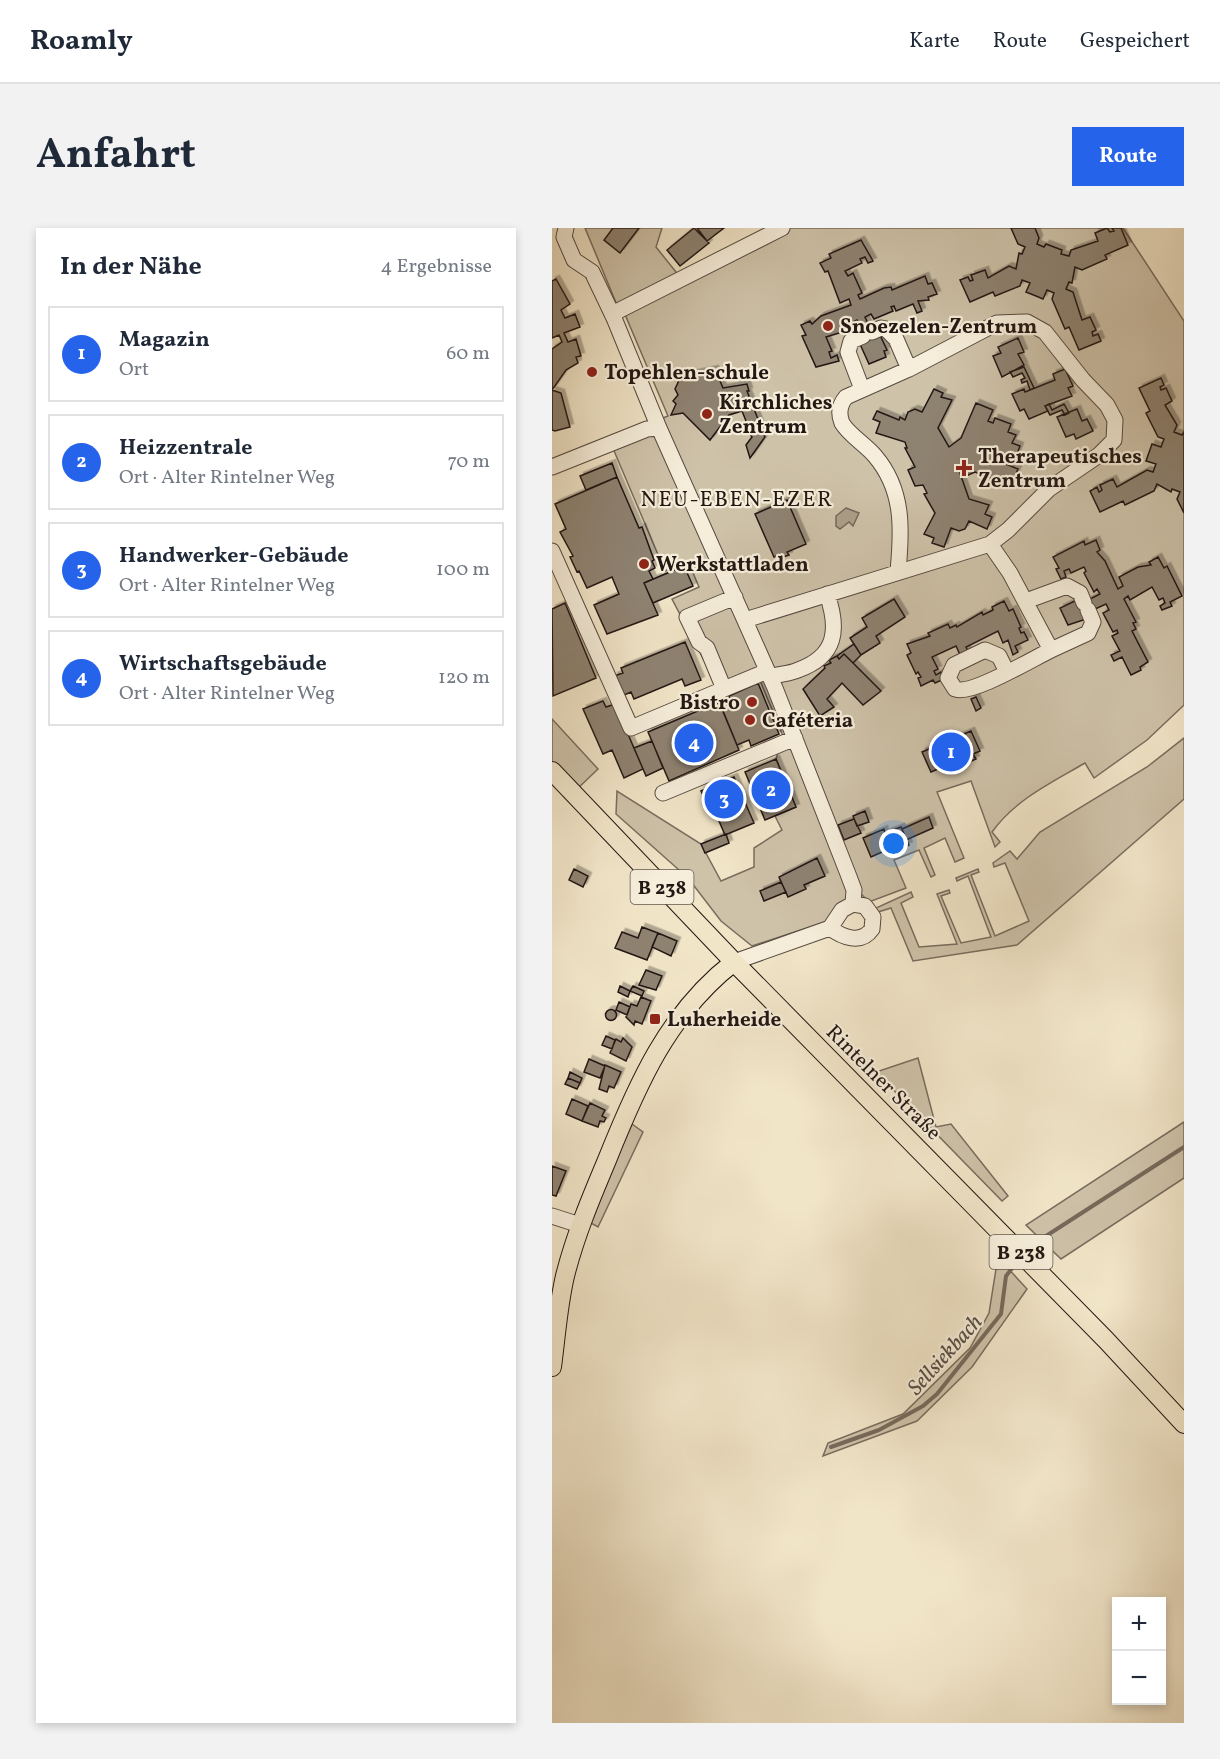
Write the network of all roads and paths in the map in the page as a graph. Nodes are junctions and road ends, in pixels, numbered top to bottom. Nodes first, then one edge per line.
1 (566, 228) edge
2 (783, 228) edge
3 (612, 314) junction
4 (909, 369) junction
5 (862, 390) junction
6 (659, 429) junction
7 (552, 467) edge
8 (990, 544) junction
9 (552, 551) edge
10 (898, 571) junction
11 (827, 594) junction
12 (735, 597) junction
13 (1026, 601) junction
14 (745, 620) junction
15 (1051, 650) junction
16 (1007, 672) dead end
17 (769, 674) junction
18 (724, 689) junction
19 (795, 738) junction
20 (552, 771) edge
21 (663, 793) dead end
22 (853, 904) junction
23 (830, 928) junction
24 (734, 962) junction
25 (552, 1216) edge
26 (580, 1225) junction
27 (552, 1367) edge
28 (1184, 1424) edge

1 - 3 street
2 - 3 street
3 - 6 street
4 - 5 street
4 - 5 street
4 - 8 street
5 - 10 street
6 - 7 street
6 - 12 street
8 - 10 street
8 - 13 street
9 - 18 street
10 - 11 street
11 - 14 street
11 - 17 street
12 - 14 street
12 - 18 street
13 - 15 street
13 - 15 street
14 - 17 street
15 - 16 street
17 - 18 street
17 - 19 street
19 - 21 street
19 - 22 street
20 - 24 main road, Rintelner Straße / B 238
22 - 23 street
22 - 23 street
23 - 24 street
24 - 26 main road
24 - 28 main road, Rintelner Straße / B 238
25 - 26 street
26 - 27 main road

